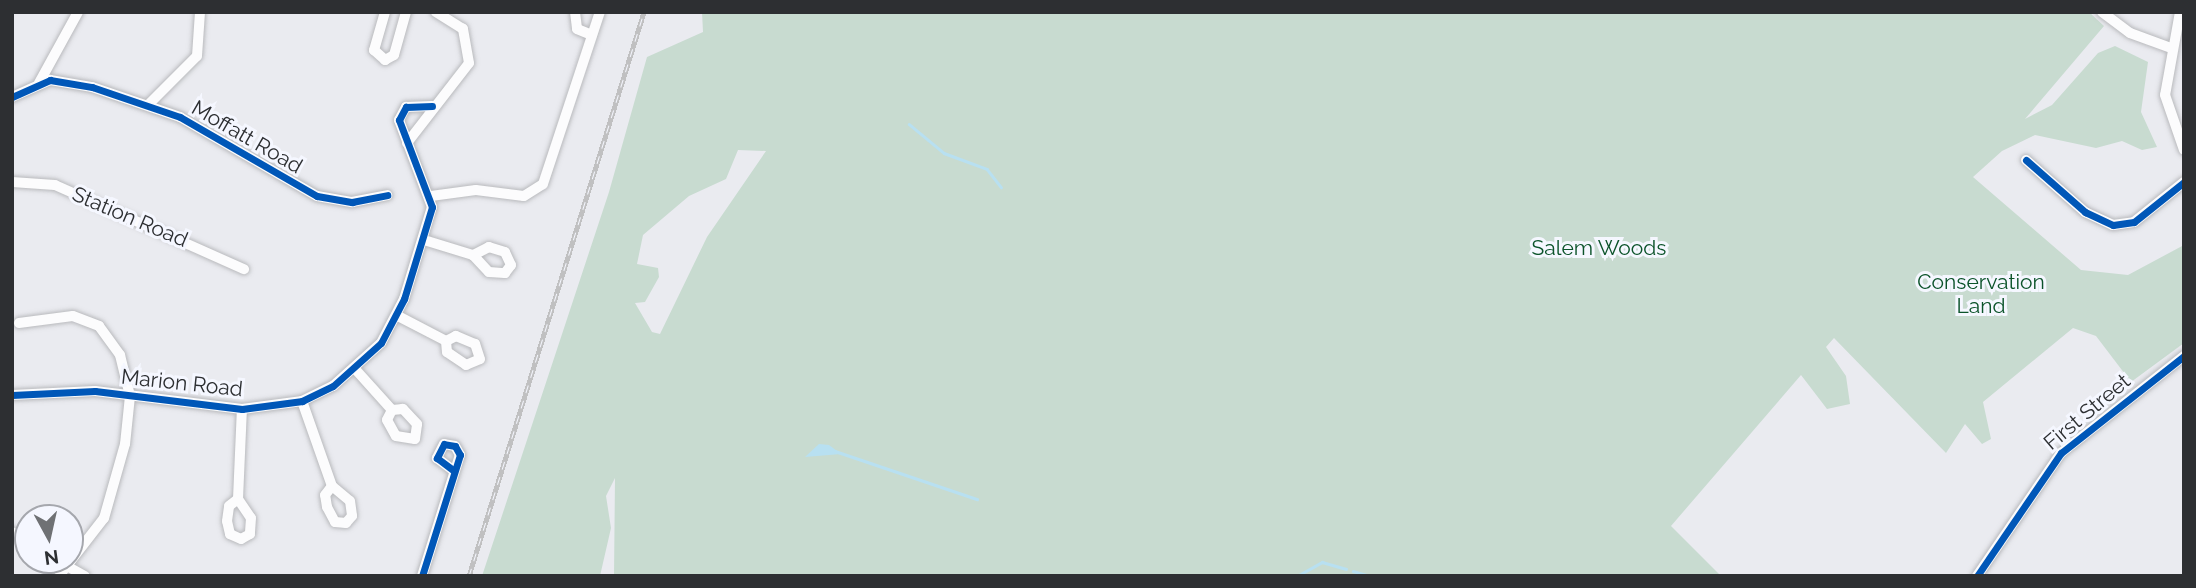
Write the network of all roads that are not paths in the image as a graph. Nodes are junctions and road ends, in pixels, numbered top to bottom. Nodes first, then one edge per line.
1 (78, 12) edge
2 (200, 12) edge
3 (385, 12) edge
4 (406, 12) edge
5 (436, 12) edge
6 (575, 12) edge
7 (600, 12) edge
8 (2102, 12) edge
9 (2180, 12) edge
10 (459, 17) edge
11 (592, 35) junction
12 (2171, 48) junction
13 (39, 83) junction
14 (12, 97) edge
15 (150, 103) junction
16 (432, 107) junction
17 (407, 143) junction
18 (2184, 150) edge
19 (2026, 160) dead end
20 (2184, 182) edge
21 (12, 183) edge
22 (387, 195) dead end
23 (431, 196) junction
24 (424, 240) junction
25 (474, 255) dead end
26 (244, 269) dead end
27 (398, 316) junction
28 (19, 323) dead end
29 (446, 341) dead end
30 (2184, 356) edge
31 (356, 370) junction
32 (12, 395) edge
33 (130, 396) junction
34 (302, 401) junction
35 (242, 409) junction
36 (391, 410) dead end
37 (454, 471) dead end
38 (332, 486) dead end
39 (238, 499) dead end
40 (84, 547) edge
41 (422, 576) edge
42 (1977, 576) edge

1 - 13 street
2 - 15 street
3 - 4 street
5 - 10 street
6 - 11 street
7 - 11 street
8 - 12 street
9 - 12 street
10 - 16 street
11 - 23 street
12 - 18 street
13 - 14 street, Moffatt Road
13 - 15 street, Moffatt Road
15 - 22 street, Moffatt Road
16 - 17 street
16 - 17 street
17 - 23 street
19 - 20 street
21 - 26 street, Station Road
23 - 24 street, Marion Road
24 - 25 street
24 - 27 street, Marion Road
27 - 29 street
27 - 31 street, Marion Road
28 - 33 street
30 - 42 street, First Street
31 - 34 street, Marion Road
31 - 36 street
32 - 33 street, Marion Road
33 - 35 street, Marion Road
33 - 40 street
34 - 35 street, Marion Road
34 - 38 street
35 - 39 street
37 - 41 street

